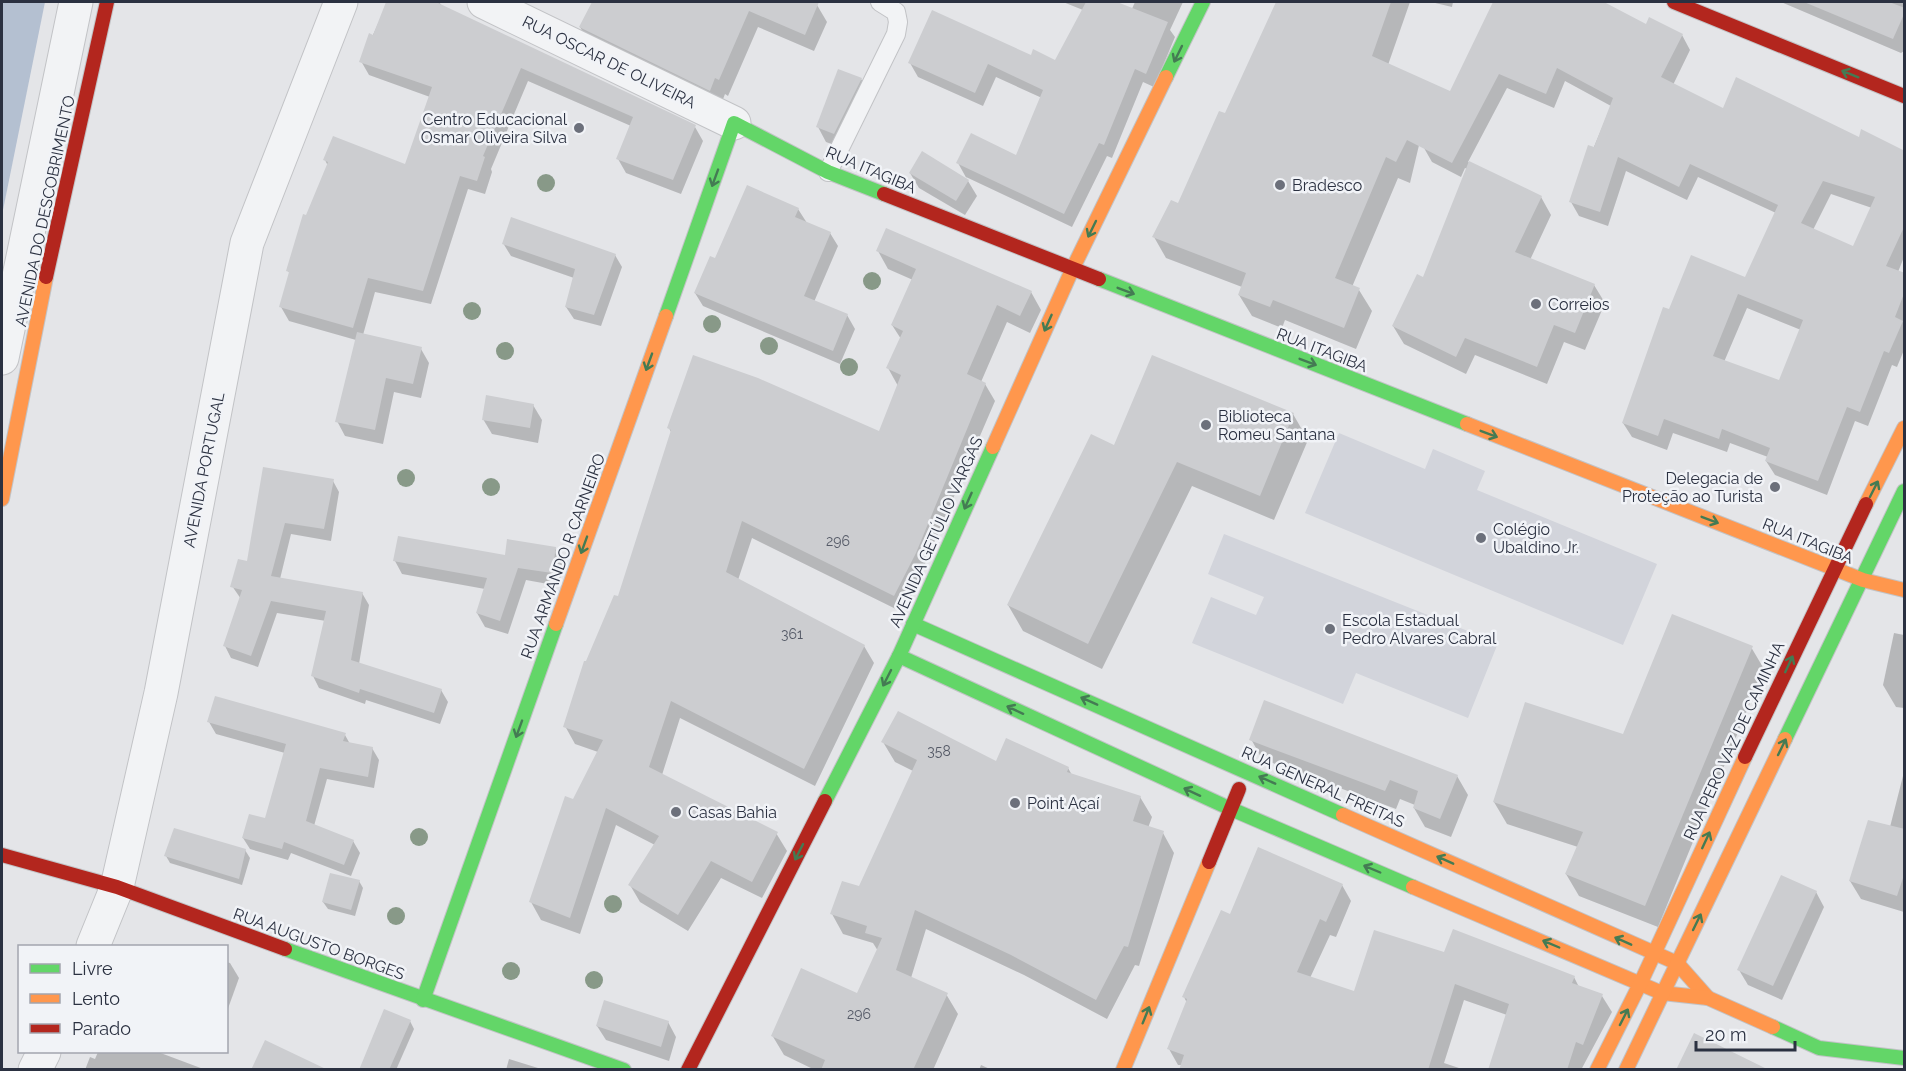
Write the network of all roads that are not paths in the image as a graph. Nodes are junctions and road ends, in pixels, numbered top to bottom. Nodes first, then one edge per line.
1 (76, 2) edge
2 (107, 2) edge
3 (341, 2) edge
4 (484, 2) edge
5 (880, 2) edge
6 (1203, 2) edge
7 (1674, 2) edge
8 (1905, 96) edge
9 (734, 123) junction
10 (828, 172) junction
11 (1072, 270) junction
12 (2, 358) edge
13 (1905, 428) edge
14 (1905, 491) edge
15 (2, 499) edge
16 (1834, 568) junction
17 (1863, 580) junction
18 (1905, 590) edge
19 (913, 624) junction
20 (898, 656) junction
21 (1246, 770) junction
22 (1231, 809) junction
23 (2, 855) edge
24 (117, 887) junction
25 (93, 945) edge
26 (1652, 954) junction
27 (1677, 963) junction
28 (1641, 982) junction
29 (1662, 993) junction
30 (1708, 998) junction
31 (423, 1000) junction
32 (43, 1053) edge
33 (1905, 1058) edge
34 (34, 1070) edge
35 (624, 1070) edge
36 (688, 1070) edge
37 (1124, 1070) edge
38 (1597, 1070) edge
39 (1626, 1070) edge

1 - 12 street
2 - 15 street, AVENIDA DO DESCOBRIMENTO
3 - 24 street, AVENIDA PORTUGAL
4 - 9 street, RUA OSCAR DE OLIVEIRA
5 - 10 lane
6 -> 11 street, AVENIDA GETÚLIO VARGAS
8 -> 7 street
9 - 10 street, RUA ITAGIBA
9 -> 31 street, RUA ARMANDO R CARNEIRO
10 - 11 street, RUA ITAGIBA
11 -> 16 street, RUA ITAGIBA
11 -> 19 street, AVENIDA GETÚLIO VARGAS
16 -> 13 street, RUA PERO VAZ DE CAMINHA
14 - 17 street
16 - 17 street, RUA ITAGIBA
26 -> 16 street, RUA PERO VAZ DE CAMINHA
17 - 18 street, RUA ITAGIBA
27 -> 17 street
19 - 20 street, AVENIDA GETÚLIO VARGAS
21 -> 19 street, RUA GENERAL FREITAS
22 -> 20 street
20 -> 36 street, AVENIDA GETÚLIO VARGAS
21 - 22 street
26 -> 21 street, RUA GENERAL FREITAS
28 -> 22 street
37 -> 22 street
23 - 24 street, RUA AUGUSTO BORGES
24 - 25 street, AVENIDA PORTUGAL
24 - 31 street, RUA AUGUSTO BORGES
26 - 27 street, RUA GENERAL FREITAS
26 - 28 street, RUA PERO VAZ DE CAMINHA
27 - 29 street
27 - 30 street, RUA GENERAL FREITAS
28 - 29 street
38 -> 28 street, RUA PERO VAZ DE CAMINHA
29 - 30 street
29 - 39 street
30 - 33 street
31 - 35 street, RUA AUGUSTO BORGES
32 - 34 street

